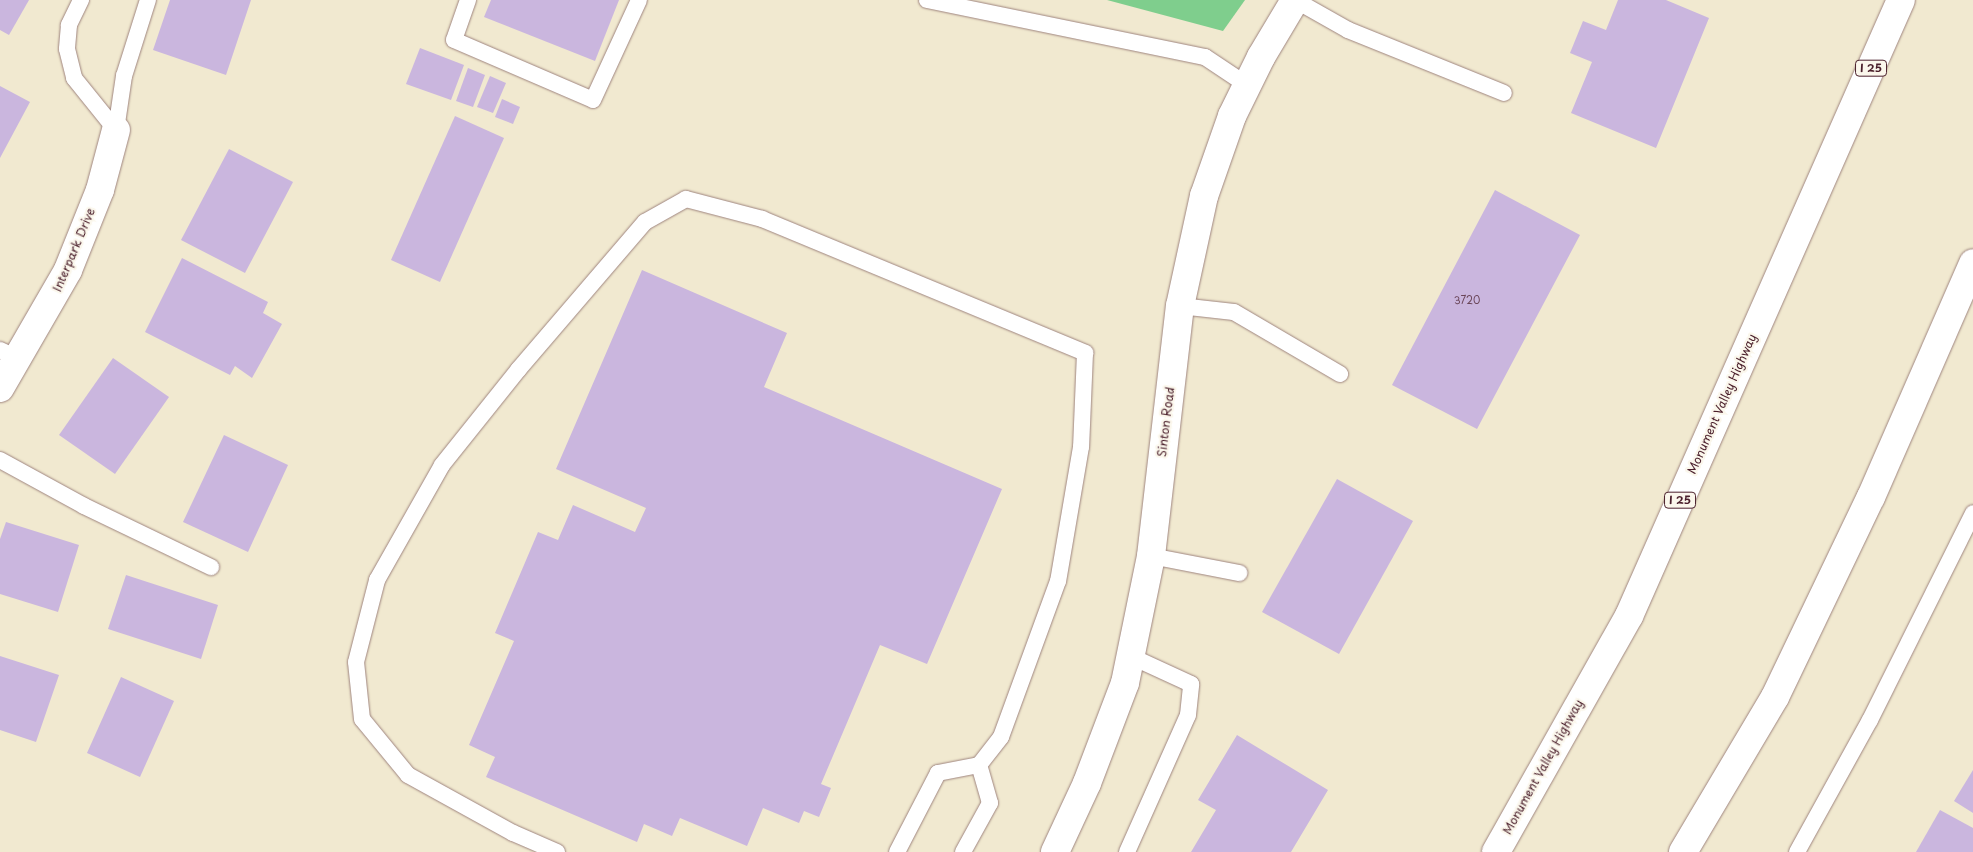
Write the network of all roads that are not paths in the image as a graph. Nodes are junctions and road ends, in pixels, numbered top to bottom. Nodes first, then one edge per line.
1 (81, 0) edge
2 (148, 0) edge
3 (468, 0) edge
4 (640, 0) edge
5 (927, 0) edge
6 (1295, 0) edge
7 (1902, 0) edge
8 (1247, 85) junction
9 (1504, 93) dead end
10 (116, 130) junction
11 (1973, 263) edge
12 (1180, 306) junction
13 (9, 354) edge
14 (1340, 374) dead end
15 (0, 388) edge
16 (0, 460) edge
17 (1973, 513) edge
18 (1151, 556) junction
19 (211, 567) dead end
20 (1239, 573) dead end
21 (1130, 656) junction
22 (979, 766) junction
23 (557, 852) edge
24 (897, 852) edge
25 (963, 852) edge
26 (1055, 852) edge
27 (1127, 852) edge
28 (1496, 852) edge
29 (1683, 852) edge
30 (1797, 852) edge

1 - 10 lane
2 - 10 lane
3 - 4 lane
5 - 8 lane
6 - 8 main road, Sinton Road
6 - 9 lane
7 - 28 main road, Monument Valley Highway / I 25
8 - 12 main road, Sinton Road
10 - 13 main road, Interpark Drive
11 - 29 main road
12 - 14 lane
12 - 18 main road, Sinton Road
13 - 15 main road, Interpark Drive
16 - 19 lane
17 - 30 lane
18 - 20 lane
18 - 21 main road, Sinton Road
21 - 26 main road, Sinton Road
21 - 27 lane
22 - 23 lane
22 - 24 lane
22 - 25 lane

